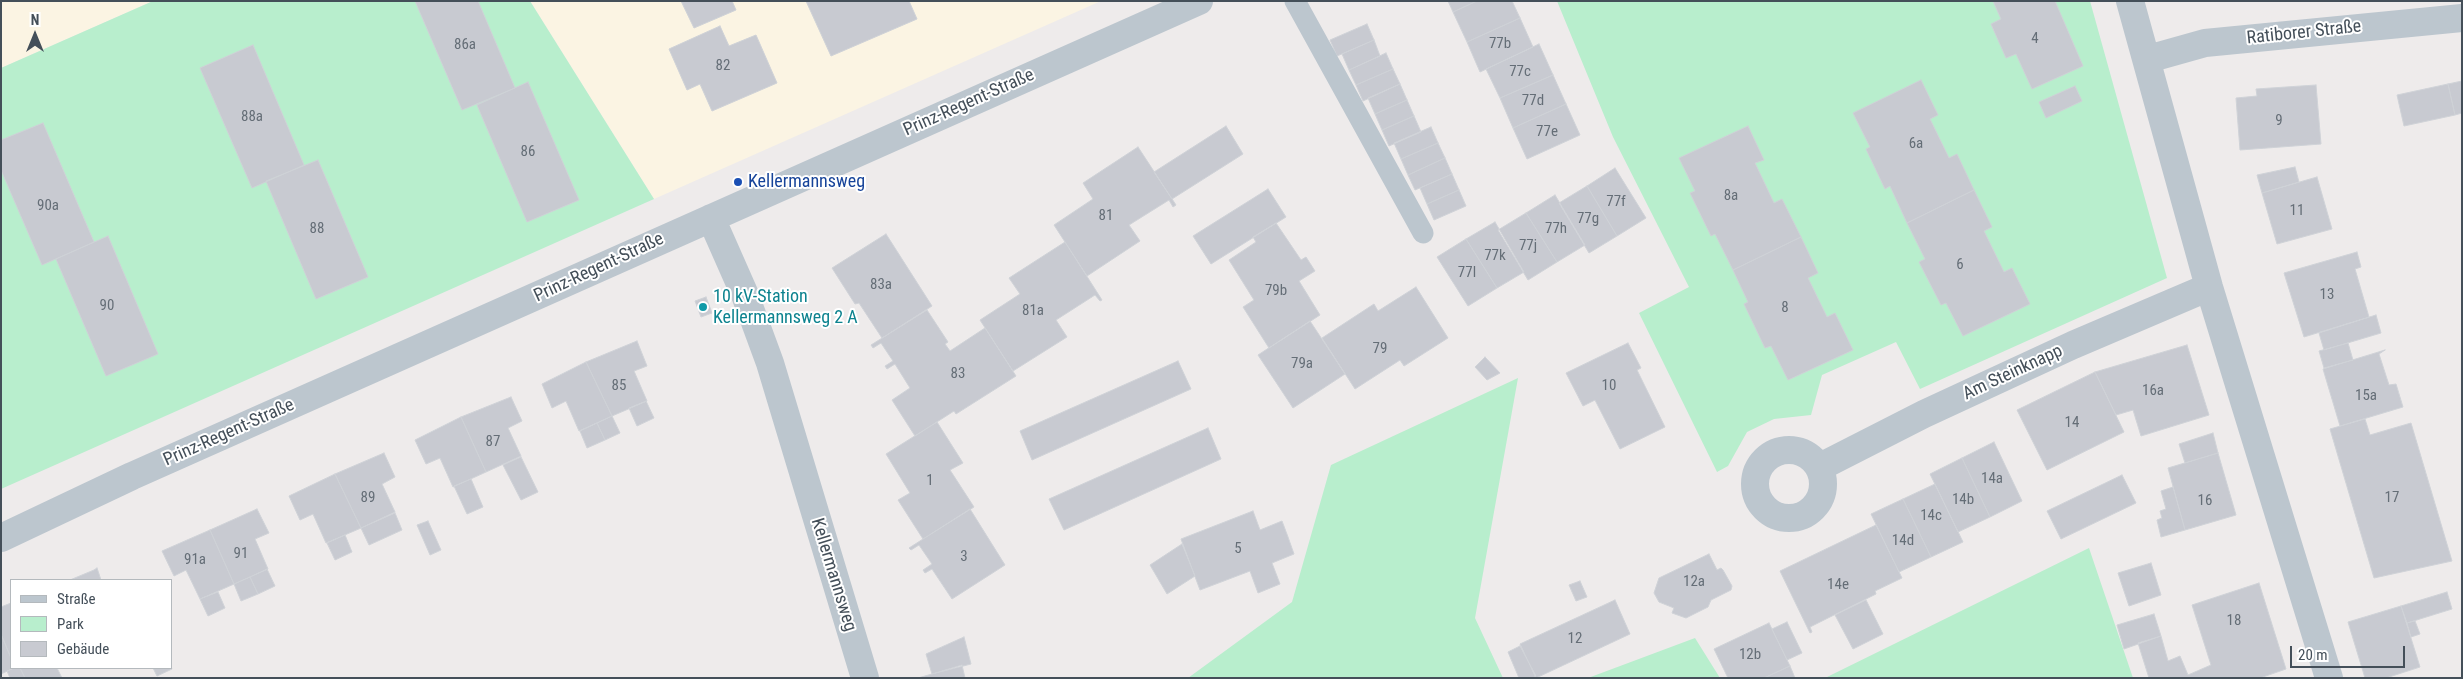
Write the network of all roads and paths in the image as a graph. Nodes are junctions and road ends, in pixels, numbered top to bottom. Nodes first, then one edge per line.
1 (1199, 1) edge
2 (1295, 1) edge
3 (2130, 1) edge
4 (2462, 18) edge
5 (2148, 60) junction
6 (711, 218) junction
7 (1423, 233) dead end
8 (2209, 287) junction
9 (1820, 466) dead end
10 (1, 538) edge
11 (865, 678) edge
12 (2329, 678) edge

1 - 6 street, Prinz-Regent-Straße
2 - 7 lane
3 - 5 street
4 - 5 street, Ratiborer Straße
5 - 8 street
6 - 10 street, Prinz-Regent-Straße
6 - 11 street, Kellermannsweg
8 - 9 street, Am Steinknapp
8 - 12 street

